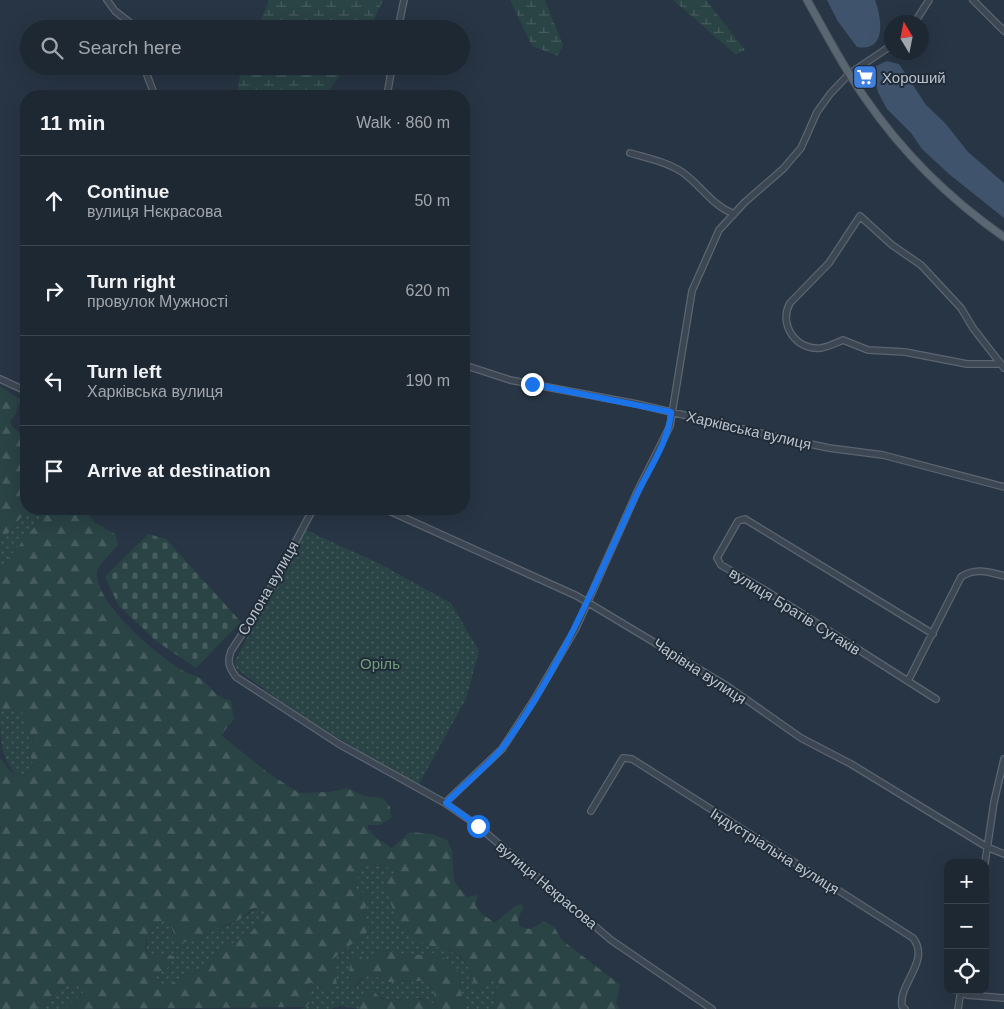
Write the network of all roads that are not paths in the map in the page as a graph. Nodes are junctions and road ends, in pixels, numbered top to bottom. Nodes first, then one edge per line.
1 (107, 0) edge
2 (404, 0) edge
3 (807, 0) edge
4 (929, 0) edge
5 (973, 0) edge
6 (919, 15) edge
7 (127, 20) edge
8 (400, 20) edge
9 (1004, 31) edge
10 (884, 50) edge
11 (849, 74) junction
12 (147, 75) edge
13 (390, 75) edge
14 (153, 90) edge
15 (388, 90) edge
16 (630, 153) dead end
17 (734, 214) junction
18 (1004, 237) edge
19 (1001, 366) edge
20 (470, 367) edge
21 (0, 379) edge
22 (20, 388) edge
23 (671, 412) junction
24 (1004, 487) edge
25 (310, 515) edge
26 (399, 515) edge
27 (1004, 576) edge
28 (587, 601) junction
29 (933, 634) junction
30 (229, 668) joint
31 (908, 681) junction
32 (936, 699) dead end
33 (1004, 759) edge
34 (446, 803) junction
35 (591, 811) dead end
36 (987, 847) junction
37 (1004, 854) edge
38 (986, 859) edge
39 (960, 994) edge
40 (966, 994) edge
41 (1004, 998) edge
42 (712, 1009) edge
43 (905, 1009) edge
44 (958, 1009) edge

1 - 7 street
2 - 8 street
3 - 11 main road
4 - 6 street
5 - 9 street
10 - 11 street
11 - 17 street
11 - 18 main road
12 - 14 street
13 - 15 street
16 - 17 street
17 - 23 street
19 - 19 street
20 - 23 street, Харківська вулиця
21 - 22 street
23 - 24 street, Харківська вулиця
23 - 28 street
25 - 30 street, Солона вулиця
26 - 28 street, Чарівна вулиця
27 - 29 street
28 - 34 street
28 - 36 street, Чарівна вулиця
29 - 31 street
29 - 31 street, вулиця Братів Сугаків
30 - 34 street, вулиця Нєкрасова
31 - 32 street
33 - 36 street
34 - 42 street, вулиця Нєкрасова
35 - 43 street, Індустріальна вулиця
36 - 37 street, Чарівна вулиця
36 - 38 street
39 - 44 street
40 - 41 street

